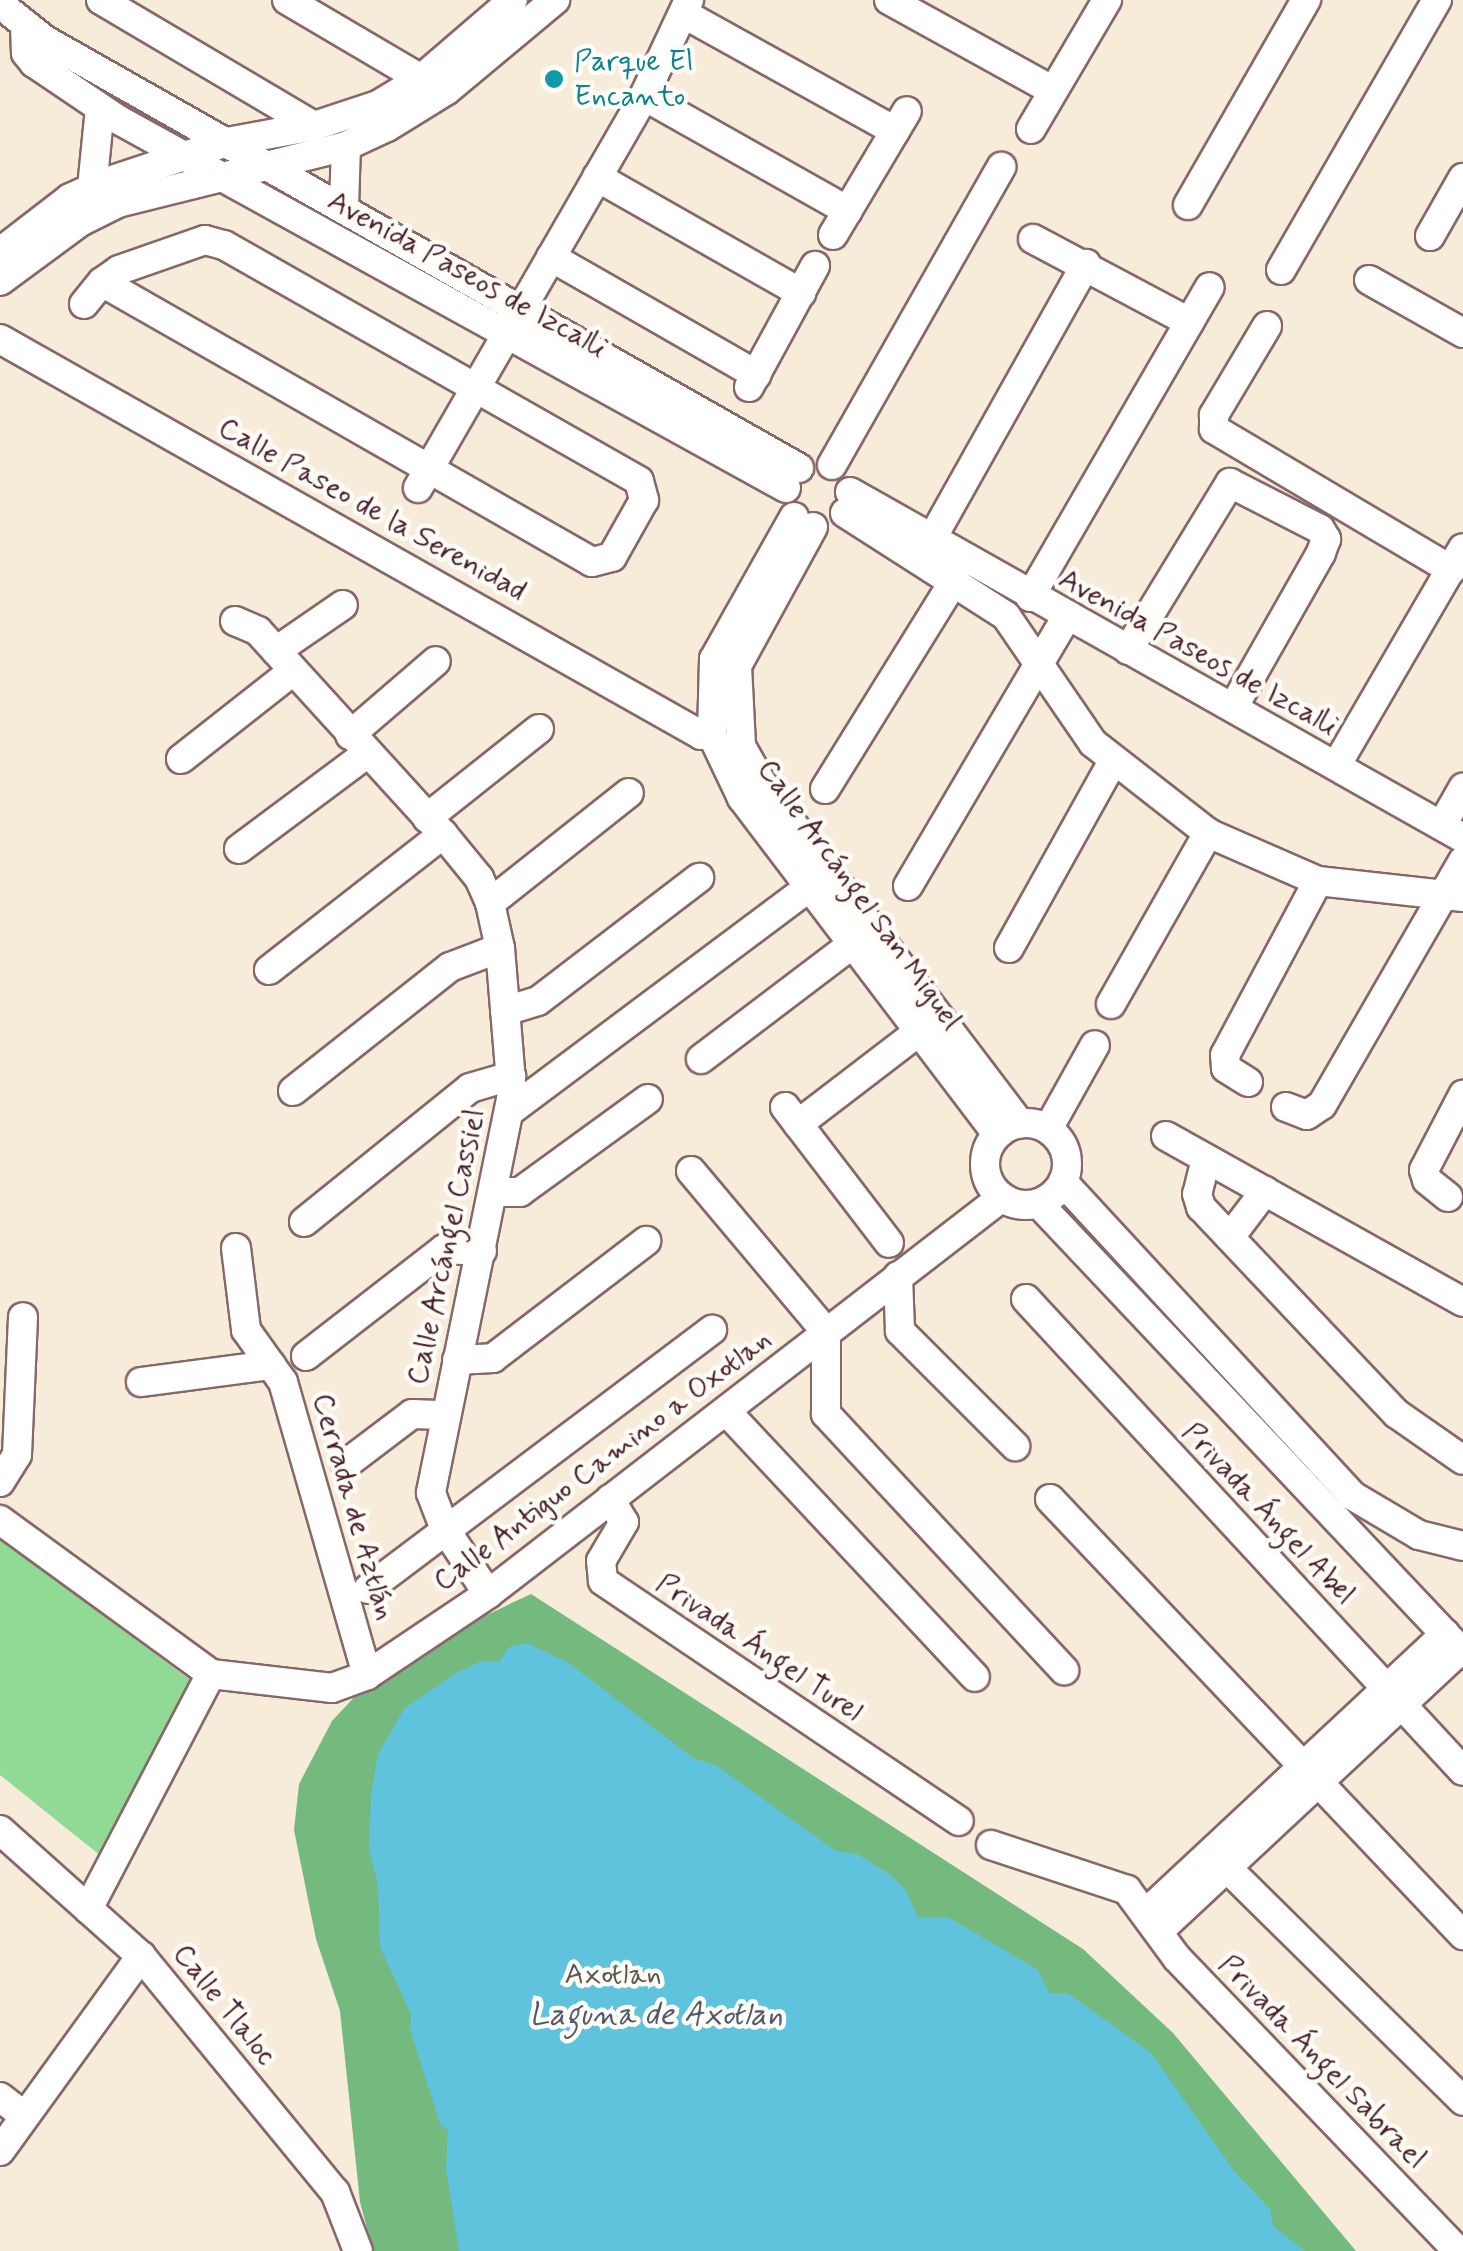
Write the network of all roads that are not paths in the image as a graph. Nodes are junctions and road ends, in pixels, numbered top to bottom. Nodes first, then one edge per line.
1 (287, 0) edge
2 (554, 0) edge
3 (888, 0) edge
4 (1107, 0) edge
5 (1306, 0) edge
6 (1437, 0) edge
7 (88, 2) edge
8 (0, 4) edge
9 (494, 5) edge
10 (688, 8) edge
11 (25, 26) junction
12 (420, 79) junction
13 (1052, 90) junction
14 (644, 96) junction
15 (109, 114) junction
16 (314, 126) junction
17 (1031, 128) dead end
18 (227, 142) junction
19 (346, 146) junction
20 (184, 156) junction
21 (265, 163) junction
22 (1001, 168) dead end
23 (221, 174) junction
24 (124, 176) junction
25 (597, 177) junction
26 (1463, 178) edge
27 (92, 188) junction
28 (1188, 205) dead end
29 (344, 208) junction
30 (1430, 236) dead end
31 (1033, 239) dead end
32 (0, 252) edge
33 (551, 257) junction
34 (1086, 264) junction
35 (816, 266) dead end
36 (1280, 270) dead end
37 (1369, 280) dead end
38 (0, 281) edge
39 (1210, 287) dead end
40 (801, 292) junction
41 (1189, 322) junction
42 (514, 324) junction
43 (1267, 326) dead end
44 (1463, 333) edge
45 (0, 339) edge
46 (474, 391) junction
47 (832, 465) junction
48 (792, 478) junction
49 (423, 480) junction
50 (847, 503) junction
51 (803, 522) junction
52 (399, 528) dead end
53 (930, 542) junction
54 (384, 553) junction
55 (1457, 559) edge
56 (955, 579) junction
57 (1030, 597) junction
58 (344, 604) dead end
59 (1066, 618) junction
60 (235, 621) dead end
61 (1128, 650) junction
62 (285, 661) junction
63 (436, 661) dead end
64 (1037, 667) junction
65 (1233, 708) junction
66 (539, 729) dead end
67 (712, 735) junction
68 (359, 744) junction
69 (181, 759) dead end
70 (1113, 761) junction
71 (1336, 766) junction
72 (1463, 788) edge
73 (825, 789) dead end
74 (629, 794) dead end
75 (435, 826) junction
76 (1452, 832) edge
77 (1208, 833) junction
78 (239, 848) dead end
79 (1463, 862) edge
80 (698, 878) dead end
81 (819, 879) junction
82 (1318, 882) junction
83 (908, 886) dead end
84 (1454, 897) edge
85 (490, 903) junction
86 (851, 946) junction
87 (500, 948) junction
88 (1009, 948) dead end
89 (270, 970) dead end
90 (1111, 1004) dead end
91 (505, 1010) junction
92 (917, 1033) junction
93 (1095, 1044) dead end
94 (701, 1059) dead end
95 (511, 1076) junction
96 (1248, 1082) dead end
97 (294, 1091) dead end
98 (1463, 1094) edge
99 (648, 1100) dead end
100 (1286, 1107) dead end
101 (510, 1111) junction
102 (1008, 1128) junction
103 (1048, 1129) junction
104 (1166, 1136) dead end
105 (1206, 1159) junction
106 (691, 1171) dead end
107 (1063, 1182) junction
108 (1265, 1191) junction
109 (494, 1192) junction
110 (1448, 1197) dead end
111 (1001, 1198) junction
112 (1039, 1204) junction
113 (304, 1222) dead end
114 (1230, 1237) junction
115 (646, 1241) dead end
116 (889, 1243) dead end
117 (236, 1248) dead end
118 (482, 1250) junction
119 (898, 1276) junction
120 (1026, 1299) dead end
121 (1463, 1302) edge
122 (22, 1317) dead end
123 (712, 1330) dead end
124 (826, 1332) junction
125 (306, 1356) dead end
126 (457, 1360) junction
127 (271, 1365) junction
128 (141, 1382) dead end
129 (726, 1411) junction
130 (444, 1415) junction
131 (1015, 1446) dead end
132 (1463, 1460) edge
133 (346, 1464) dead end
134 (0, 1482) edge
135 (610, 1499) junction
136 (1050, 1499) dead end
137 (0, 1520) edge
138 (444, 1529) junction
139 (1420, 1535) junction
140 (1463, 1546) edge
141 (1392, 1578) junction
142 (368, 1589) dead end
143 (488, 1594) junction
144 (1456, 1646) edge
145 (1064, 1670) dead end
146 (212, 1674) junction
147 (367, 1675) junction
148 (975, 1676) dead end
149 (1393, 1697) junction
150 (1312, 1771) junction
151 (1463, 1771) edge
152 (959, 1821) dead end
153 (5, 1843) edge
154 (991, 1845) dead end
155 (1226, 1866) junction
156 (88, 1909) junction
157 (1154, 1921) junction
158 (1463, 1936) edge
159 (141, 1956) junction
160 (0, 2097) edge
161 (1463, 2102) edge
162 (23, 2115) junction
163 (0, 2151) edge
164 (358, 2251) edge
165 (1458, 2251) edge

1 - 12 street
2 - 19 street
3 - 13 street
4 - 13 street
5 - 28 street
6 - 36 street
7 - 16 street
8 - 11 street, Avenida Paseos de Izcalli
9 - 12 street
10 - 14 street
10 - 14 street
11 - 15 street, Avenida Paseos de Izcalli
11 - 18 street, Avenida Paseos de Izcalli
12 - 16 street
13 - 17 street
14 - 25 street
15 - 20 street, Avenida Paseos de Izcalli
15 - 24 street
15 - 27 street
16 - 18 street
18 - 20 street
18 - 21 street, Avenida Paseos de Izcalli
19 - 21 street
19 - 29 street
20 - 23 street, Avenida Paseos de Izcalli
20 - 24 street
21 - 23 street
21 - 29 street, Avenida Paseos de Izcalli
22 - 47 street
23 - 38 street
23 - 42 street, Avenida Paseos de Izcalli
24 - 27 street
25 - 33 street
25 - 40 street
26 - 30 street
27 - 32 street
29 - 42 street, Avenida Paseos de Izcalli
31 - 34 street
33 - 40 street
33 - 42 street
34 - 41 street
34 - 53 street
35 - 40 street
37 - 44 street
39 - 41 street
41 - 57 street
42 - 46 street
42 - 48 street, Avenida Paseos de Izcalli
43 - 55 street
45 - 54 street, Calle Paseo de la Serenidad
46 - 49 street
46 - 49 street
46 - 49 street
47 - 48 street
47 - 50 street
48 - 51 street
50 - 51 street
50 - 53 street, Avenida Paseos de Izcalli
50 - 56 street
51 - 67 street, Calle Arcángel San Miguel
51 - 81 street, Calle Arcángel San Miguel
52 - 54 street
53 - 57 street, Avenida Paseos de Izcalli
54 - 67 street, Calle Paseo de la Serenidad
55 - 71 street
56 - 64 street
56 - 73 street
57 - 59 street, Avenida Paseos de Izcalli
58 - 62 street
59 - 61 street, Avenida Paseos de Izcalli
59 - 64 street
60 - 62 street, Calle Arcángel Cassiel
61 - 65 street, Avenida Paseos de Izcalli
61 - 65 street
62 - 68 street, Calle Arcángel Cassiel
62 - 69 street
63 - 68 street
64 - 70 street
64 - 83 street
65 - 71 street, Avenida Paseos de Izcalli
66 - 75 street
67 - 81 street, Calle Arcángel San Miguel
68 - 75 street, Calle Arcángel Cassiel
68 - 78 street
70 - 77 street
70 - 88 street
71 - 76 street, Avenida Paseos de Izcalli
72 - 76 street
74 - 85 street
75 - 85 street, Calle Arcángel Cassiel
75 - 89 street
77 - 82 street
77 - 90 street
79 - 84 street
80 - 91 street
81 - 86 street, Calle Arcángel San Miguel
81 - 101 street
81 - 102 street, Calle Arcángel San Miguel
82 - 84 street
82 - 96 street
84 - 100 street
85 - 87 street, Calle Arcángel Cassiel
86 - 92 street, Calle Arcángel San Miguel
86 - 94 street
87 - 91 street, Calle Arcángel Cassiel
87 - 97 street
91 - 95 street, Calle Arcángel Cassiel
92 - 102 street, Calle Arcángel San Miguel
92 - 116 street
93 - 103 street
95 - 101 street, Calle Arcángel Cassiel
95 - 113 street
98 - 110 street
99 - 109 street
101 - 109 street, Calle Arcángel Cassiel
102 - 103 street
102 - 111 street
103 - 107 street
104 - 105 street
105 - 108 street
105 - 114 street
106 - 124 street
107 - 112 street
107 - 139 street
108 - 114 street
108 - 121 street
109 - 118 street, Calle Arcángel Cassiel
111 - 112 street
111 - 119 street, Calle Antiguo Camino a Oxotlan
112 - 141 street
114 - 132 street
115 - 126 street
117 - 127 street, Cerrada de Aztlán
118 - 125 street
118 - 126 street, Calle Arcángel Cassiel
119 - 124 street, Calle Antiguo Camino a Oxotlan
119 - 131 street
120 - 149 street, Privada Ángel Abel
122 - 134 street
123 - 138 street
124 - 129 street, Calle Antiguo Camino a Oxotlan
124 - 145 street
126 - 130 street, Calle Arcángel Cassiel
127 - 128 street
127 - 147 street, Cerrada de Aztlán
129 - 135 street, Calle Antiguo Camino a Oxotlan
129 - 148 street
130 - 133 street
130 - 138 street, Calle Arcángel Cassiel
135 - 143 street, Calle Antiguo Camino a Oxotlan
135 - 152 street, Privada Ángel Turel
136 - 150 street
137 - 146 street
138 - 142 street
138 - 143 street, Calle Arcángel Cassiel
139 - 140 street
139 - 141 street
141 - 144 street
143 - 147 street, Calle Antiguo Camino a Oxotlan
144 - 149 street
146 - 147 street, Calle Antiguo Camino a Oxotlan
146 - 156 street
149 - 150 street
149 - 151 street, Privada Ángel Abel
150 - 155 street
150 - 157 street
150 - 158 street
153 - 156 street, Calle Tlaloc
154 - 157 street, Privada Ángel Sabrael
155 - 157 street
155 - 161 street
156 - 159 street, Calle Tlaloc
157 - 165 street, Privada Ángel Sabrael
159 - 162 street
159 - 164 street, Calle Tlaloc
160 - 162 street
162 - 163 street

